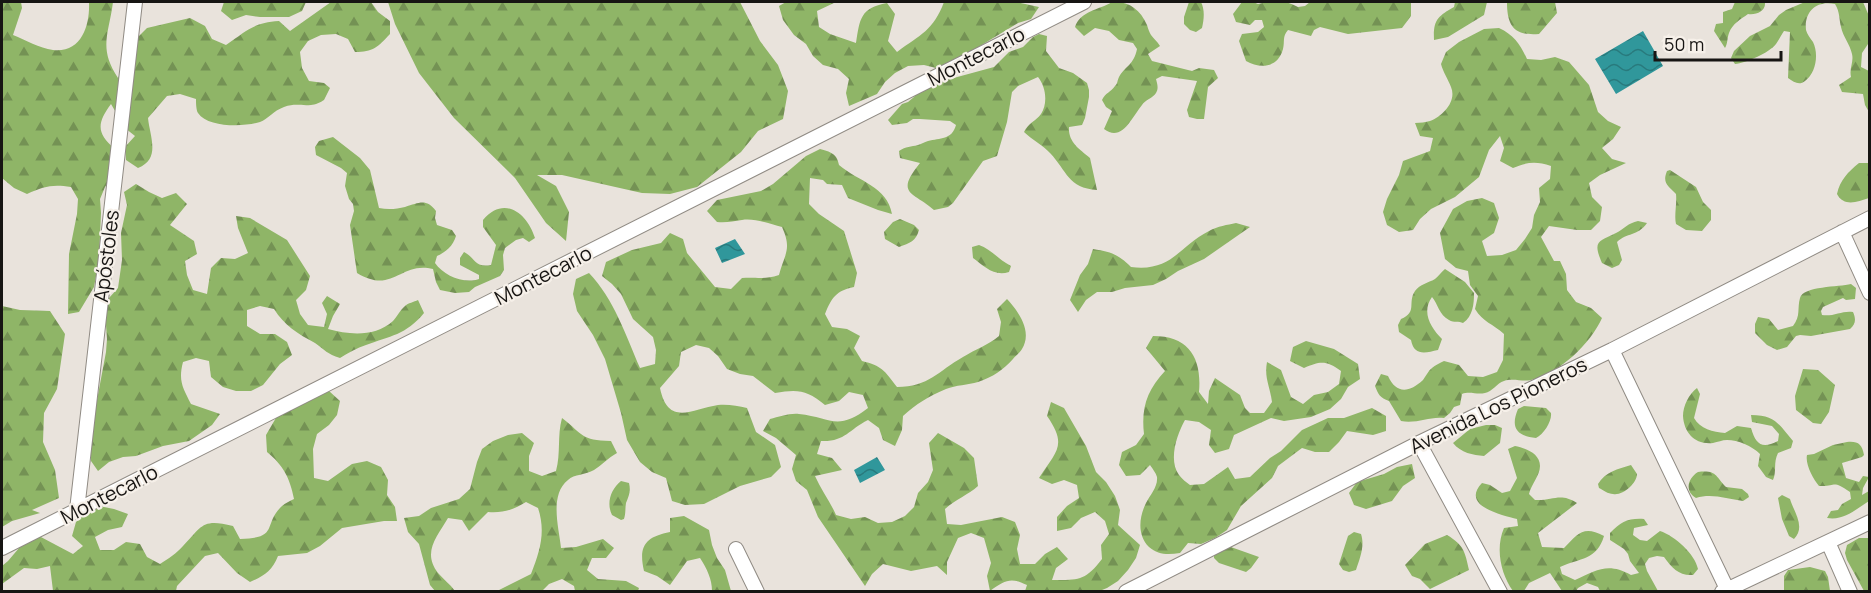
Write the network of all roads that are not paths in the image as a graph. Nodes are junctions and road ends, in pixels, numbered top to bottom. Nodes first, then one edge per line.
1 (135, 2) edge
2 (1084, 2) edge
3 (1869, 218) edge
4 (1842, 232) junction
5 (1869, 293) edge
6 (1612, 350) junction
7 (1419, 443) junction
8 (77, 510) junction
9 (1869, 522) edge
10 (1828, 542) junction
11 (2, 548) edge
12 (736, 549) dead end
13 (1724, 590) edge
14 (757, 591) edge
15 (1126, 591) edge
16 (1500, 591) edge
17 (1850, 591) edge

1 - 8 street, Apóstoles
2 - 8 street, Montecarlo
3 - 4 street, Avenida Los Pioneros
4 - 5 street
4 - 6 street, Avenida Los Pioneros
6 - 7 street, Avenida Los Pioneros
6 - 13 street
7 - 15 street, Avenida Los Pioneros
7 - 16 street
8 - 11 street, Montecarlo
9 - 10 street
10 - 13 street
10 - 17 street
12 - 14 street

